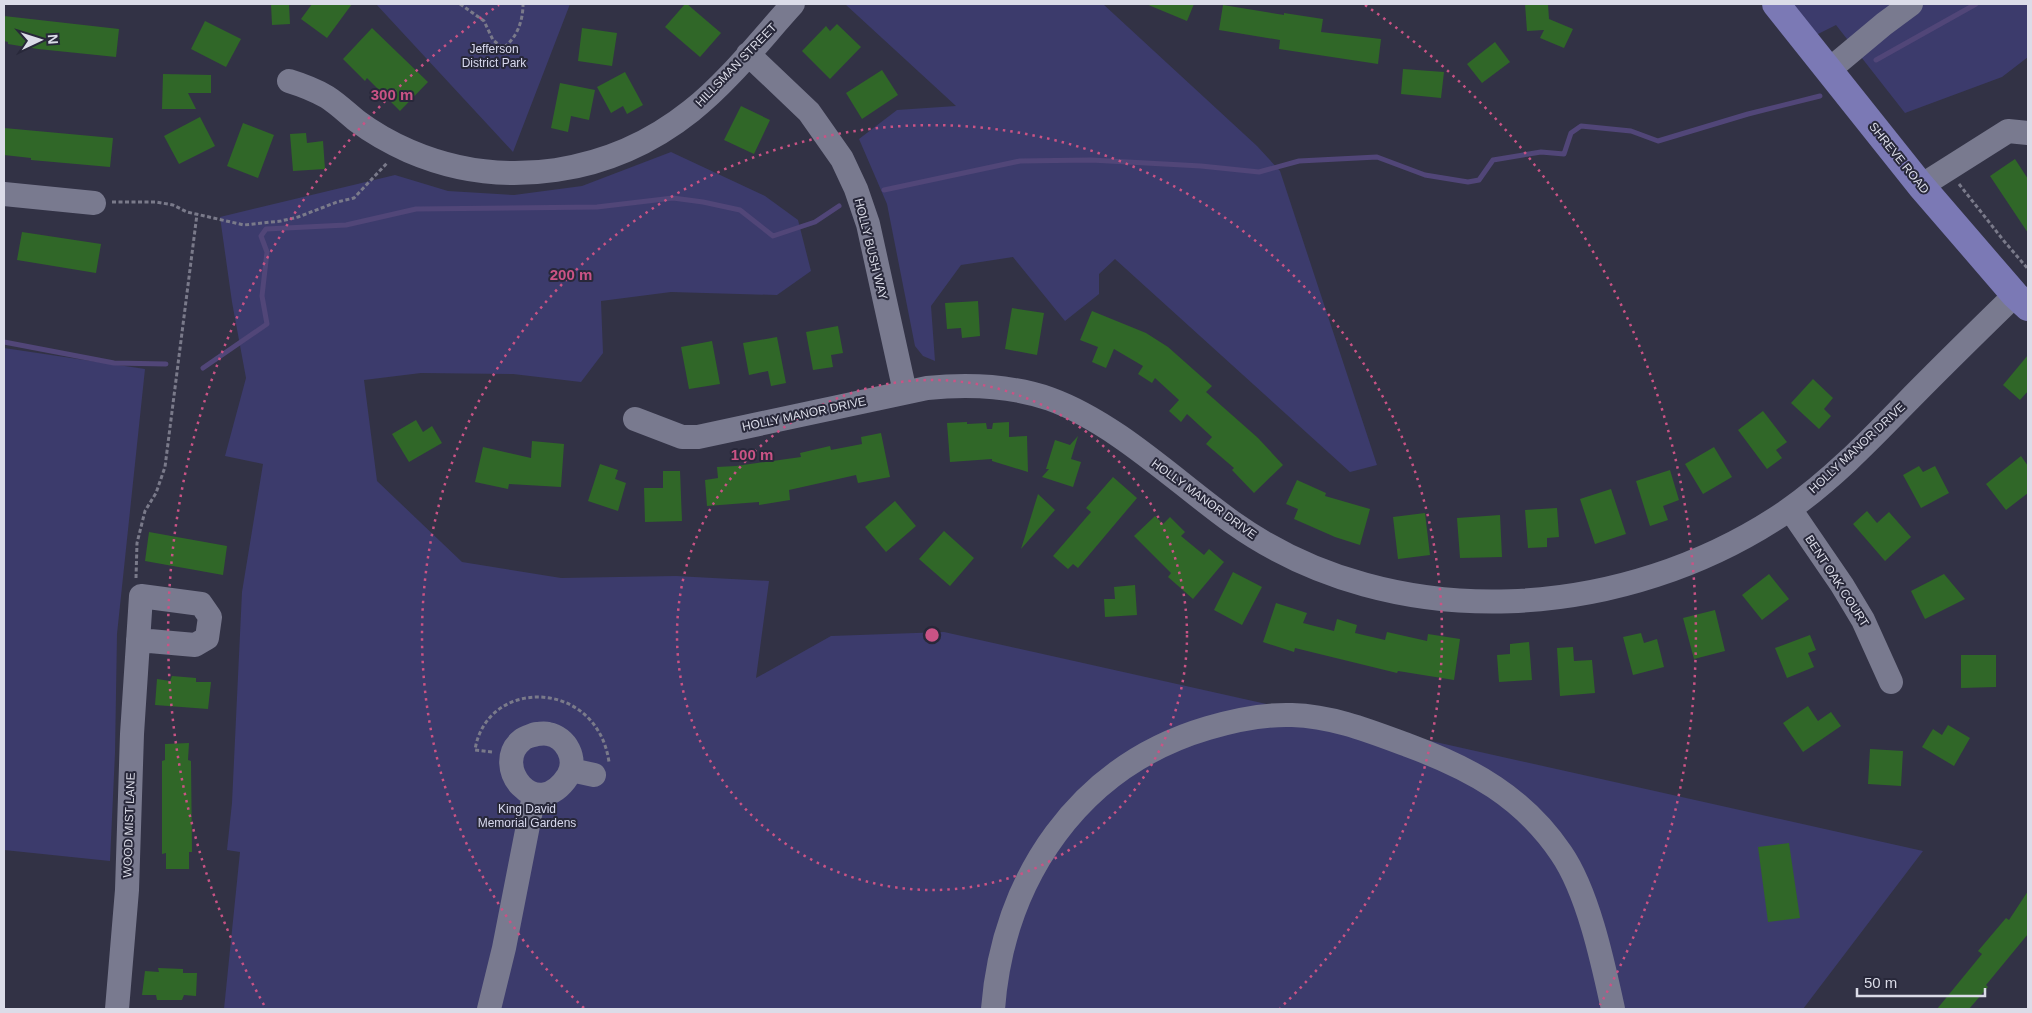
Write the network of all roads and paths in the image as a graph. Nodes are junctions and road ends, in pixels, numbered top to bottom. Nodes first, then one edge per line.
1 (460, 4) edge
2 (523, 4) edge
3 (794, 4) edge
4 (1776, 4) edge
5 (1911, 4) edge
6 (748, 54) junction
7 (1829, 70) junction
8 (289, 81) dead end
9 (2028, 133) edge
10 (393, 143) junction
11 (1948, 169) junction
12 (1921, 186) junction
13 (4, 194) edge
14 (94, 203) joint
15 (196, 214) junction
16 (2028, 268) edge
17 (2021, 301) edge
18 (905, 392) junction
19 (635, 420) dead end
20 (1790, 509) junction
21 (141, 596) junction
22 (138, 640) junction
23 (1891, 682) dead end
24 (570, 770) junction
25 (594, 775) dead end
26 (534, 795) junction
27 (117, 1009) edge
28 (489, 1009) edge
29 (993, 1009) edge
30 (1613, 1009) edge

1 - 2 path
3 - 6 street, HILLSMAN STREET
4 - 7 main road, SHREVE ROAD
5 - 7 street
6 - 10 street, HILLSMAN STREET
6 - 18 street, HOLLY BUSH WAY
7 - 12 main road, SHREVE ROAD
8 - 10 street, HILLSMAN STREET
9 - 11 street
10 - 15 path
11 - 12 street
11 - 16 path
12 - 17 main road, SHREVE ROAD
13 - 14 street
14 - 15 path
15 - 21 path
17 - 20 street, HOLLY MANOR DRIVE
18 - 19 street, HOLLY MANOR DRIVE
18 - 20 street, HOLLY MANOR DRIVE
20 - 23 street, BENT OAK COURT
21 - 22 street, WOOD MIST LANE
21 - 22 street
22 - 27 street, WOOD MIST LANE
24 - 25 street
24 - 26 street
24 - 26 street
26 - 28 street
29 - 30 street

